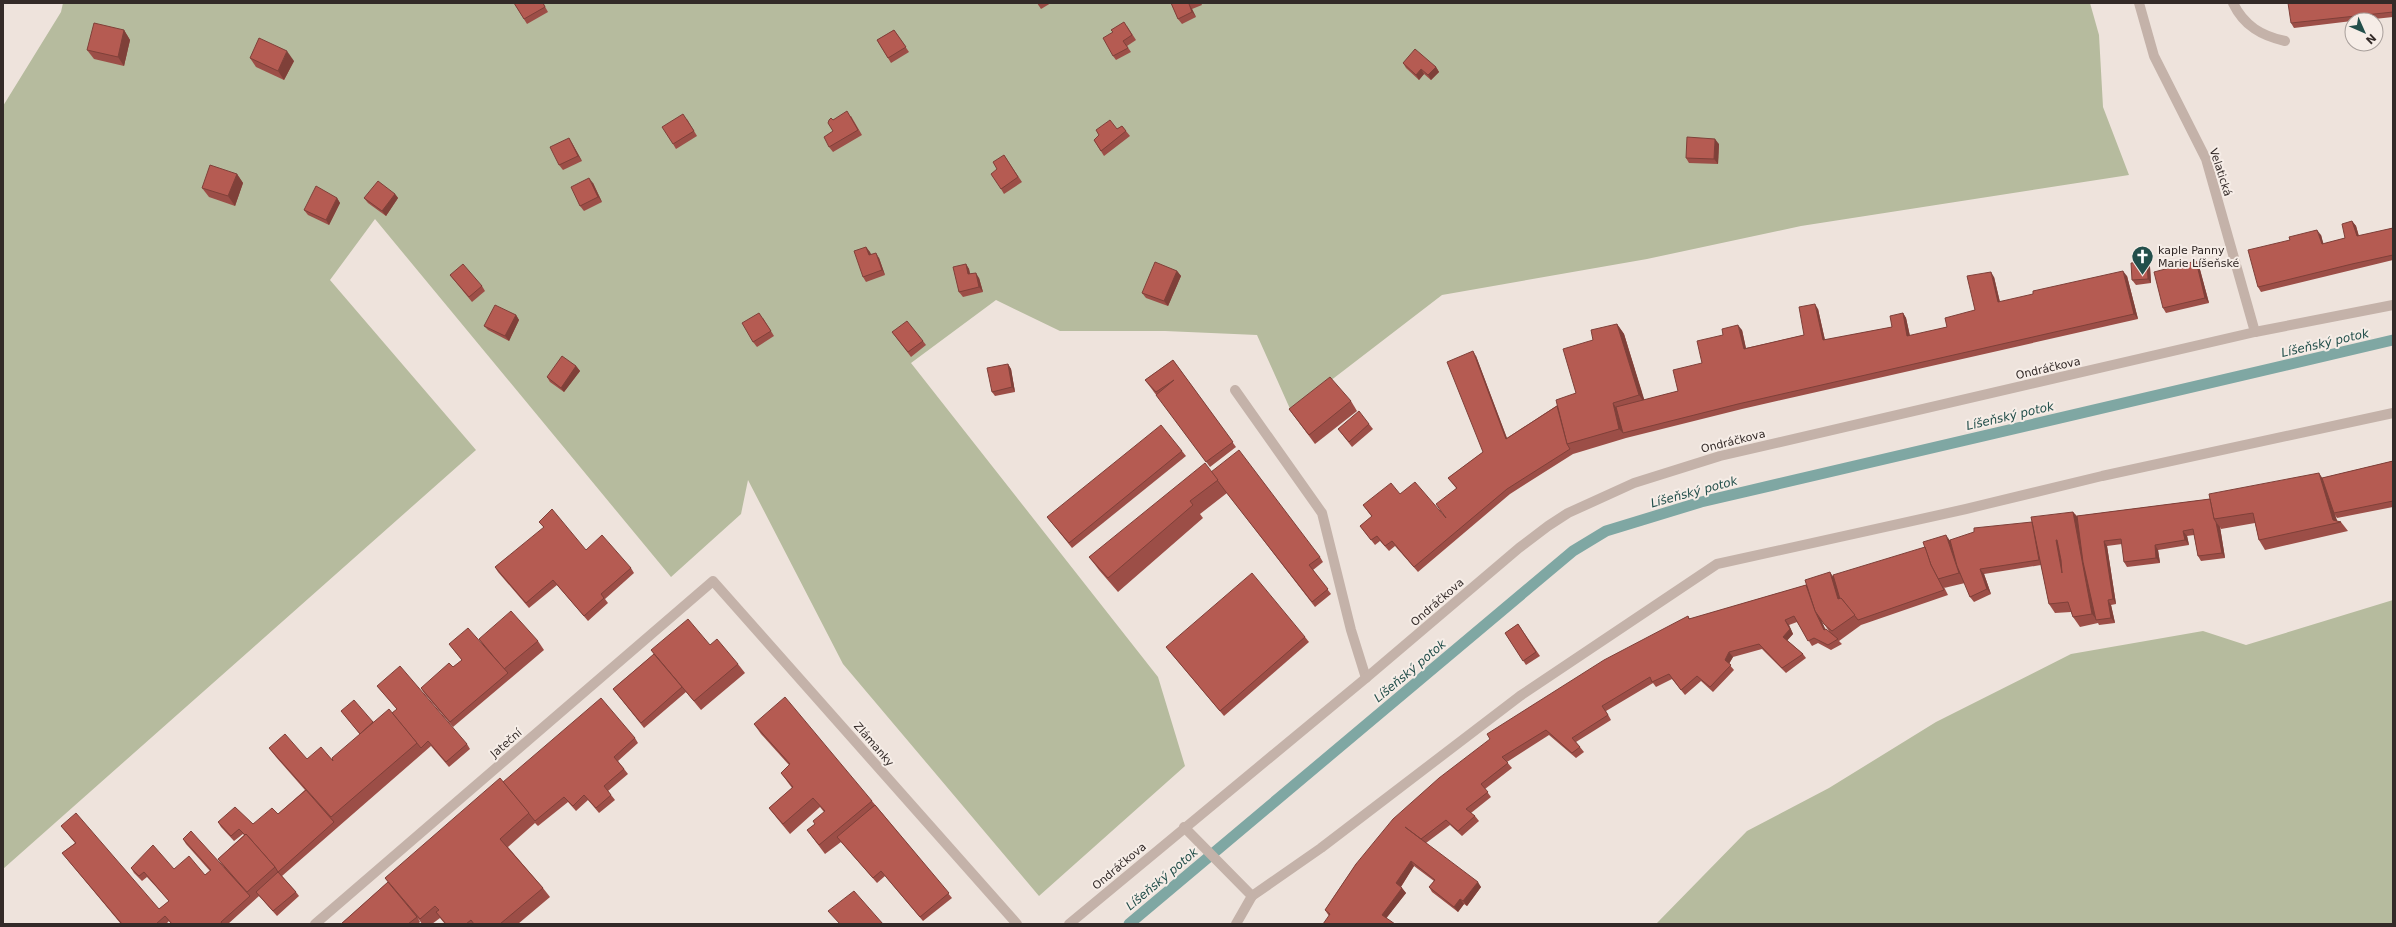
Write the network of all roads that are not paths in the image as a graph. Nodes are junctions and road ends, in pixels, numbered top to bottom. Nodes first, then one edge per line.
1 (2139, 3) edge
2 (2232, 3) edge
3 (2285, 41) dead end
4 (2393, 305) edge
5 (2255, 332) junction
6 (1235, 390) dead end
7 (2393, 413) edge
8 (713, 581) joint
9 (1366, 678) junction
10 (1184, 827) junction
11 (1252, 896) junction
12 (315, 924) edge
13 (1017, 924) edge
14 (1069, 924) edge
15 (1236, 924) edge

1 - 5 street, Velatická
2 - 3 street
4 - 5 street, Ondráčkova
5 - 9 street, Ondráčkova
6 - 9 street
7 - 11 street
8 - 12 street, Jateční
8 - 13 street, Zlámanky
9 - 10 street, Ondráčkova
10 - 11 street
10 - 14 street, Ondráčkova
11 - 15 street

